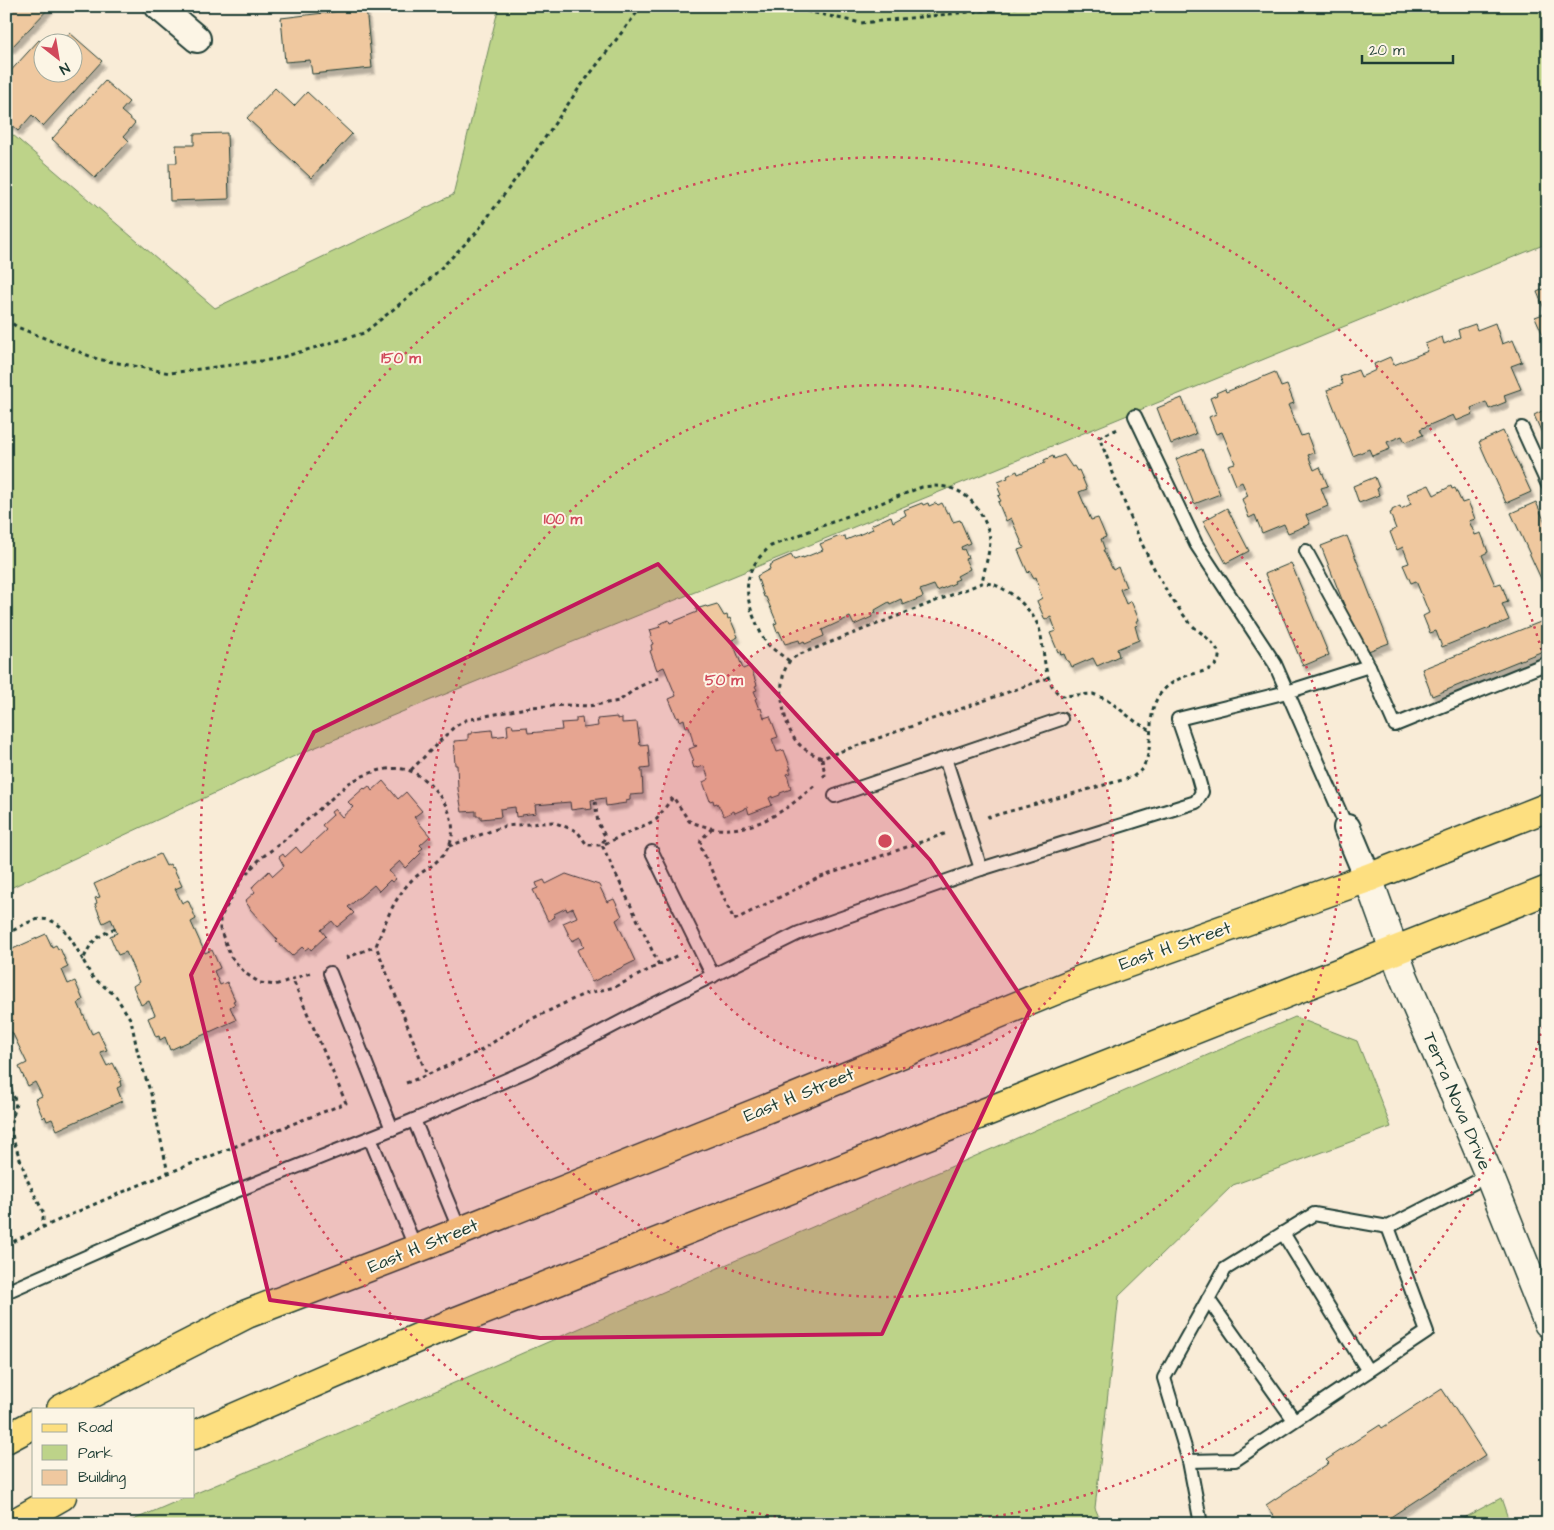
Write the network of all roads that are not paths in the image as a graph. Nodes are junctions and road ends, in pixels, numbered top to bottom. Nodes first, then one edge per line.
1 (158, 6) edge
2 (197, 39) dead end
3 (1135, 416) dead end
4 (1522, 428) dead end
5 (1548, 485) edge
6 (1306, 551) dead end
7 (1548, 663) edge
8 (1369, 666) junction
9 (1288, 692) junction
10 (1061, 718) dead end
11 (946, 758) junction
12 (835, 796) dead end
13 (1548, 807) edge
14 (1346, 828) joint
15 (652, 852) dead end
16 (981, 869) junction
17 (1368, 878) junction
18 (1548, 890) edge
19 (1394, 952) junction
20 (330, 974) dead end
21 (713, 976) junction
22 (414, 1120) junction
23 (392, 1129) junction
24 (370, 1138) junction
25 (1490, 1175) junction
26 (1388, 1227) junction
27 (460, 1231) junction
28 (1283, 1233) junction
29 (416, 1249) junction
30 (1538, 1274) edge
31 (6, 1292) edge
32 (1208, 1299) junction
33 (1547, 1318) edge
34 (1368, 1371) junction
35 (63, 1408) edge
36 (1294, 1420) junction
37 (32, 1425) edge
38 (195, 1435) edge
39 (6, 1439) edge
40 (1189, 1461) junction
41 (58, 1498) edge
42 (13, 1524) edge
43 (1201, 1524) edge

1 - 2 street
3 - 9 lane
4 - 5 lane
6 - 8 lane
7 - 8 lane
8 - 9 lane
9 - 14 lane
9 - 16 lane
10 - 11 lane
11 - 12 lane
11 - 16 lane
13 - 17 main road, East H Street
14 - 17 street
15 - 21 lane
16 - 21 lane
17 - 19 street, Terra Nova Drive
17 - 27 main road, East H Street
18 - 19 main road
19 - 25 street, Terra Nova Drive
19 - 38 main road
20 - 23 lane
21 - 22 lane
22 - 23 lane
22 - 27 lane
23 - 24 lane
24 - 29 lane
24 - 31 lane
25 - 26 lane
25 - 30 street, Terra Nova Drive
26 - 28 lane
26 - 34 lane
27 - 29 main road, East H Street
28 - 32 lane
28 - 34 lane
29 - 35 main road, East H Street
30 - 33 street, Terra Nova Drive
32 - 36 lane
32 - 40 lane
34 - 36 lane
36 - 40 lane
37 - 39 main road
40 - 43 lane
41 - 42 main road

